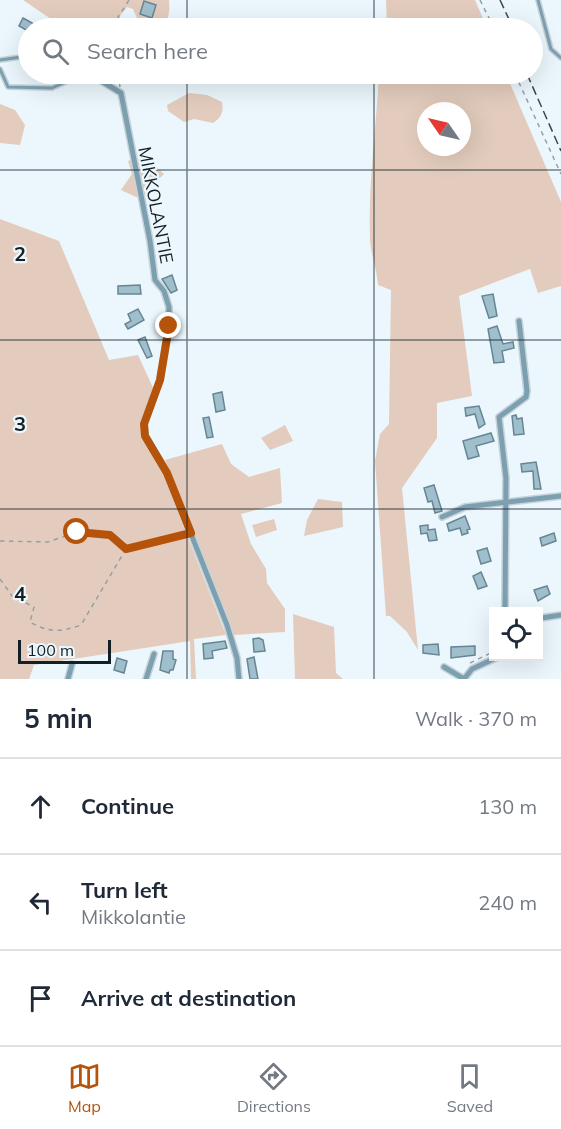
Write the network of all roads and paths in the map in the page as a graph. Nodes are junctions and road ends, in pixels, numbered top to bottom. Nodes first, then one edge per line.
1 (129, 0) edge
2 (480, 0) edge
3 (538, 0) edge
4 (118, 18) edge
5 (489, 18) edge
6 (543, 18) edge
7 (543, 19) edge
8 (18, 57) edge
9 (561, 58) edge
10 (0, 60) edge
11 (0, 69) edge
12 (61, 84) edge
13 (106, 84) edge
14 (120, 84) edge
15 (520, 84) edge
16 (121, 93) junction
17 (561, 174) edge
18 (519, 321) dead end
19 (561, 496) edge
20 (505, 502) junction
21 (442, 517) dead end
22 (191, 533) junction
23 (0, 541) edge
24 (126, 549) junction
25 (0, 579) edge
26 (505, 607) edge
27 (561, 615) edge
28 (543, 618) edge
29 (154, 654) dead end
30 (490, 661) edge
31 (72, 664) dead end
32 (444, 667) dead end
33 (68, 679) edge
34 (146, 679) edge
35 (239, 679) edge
36 (464, 679) edge

1 - 4 path
2 - 5 path
3 - 6 lane
7 - 9 lane
8 - 10 lane
11 - 12 lane
13 - 16 street
14 - 16 path
15 - 17 path
16 - 22 street, MIKKOLANTIE
18 - 20 street
19 - 20 street
20 - 21 street
20 - 26 street
22 - 24 path
22 - 35 street, MIKKOLANTIE
23 - 24 path
24 - 25 path
27 - 28 street
29 - 34 street
30 - 36 street
31 - 33 street
32 - 36 street

